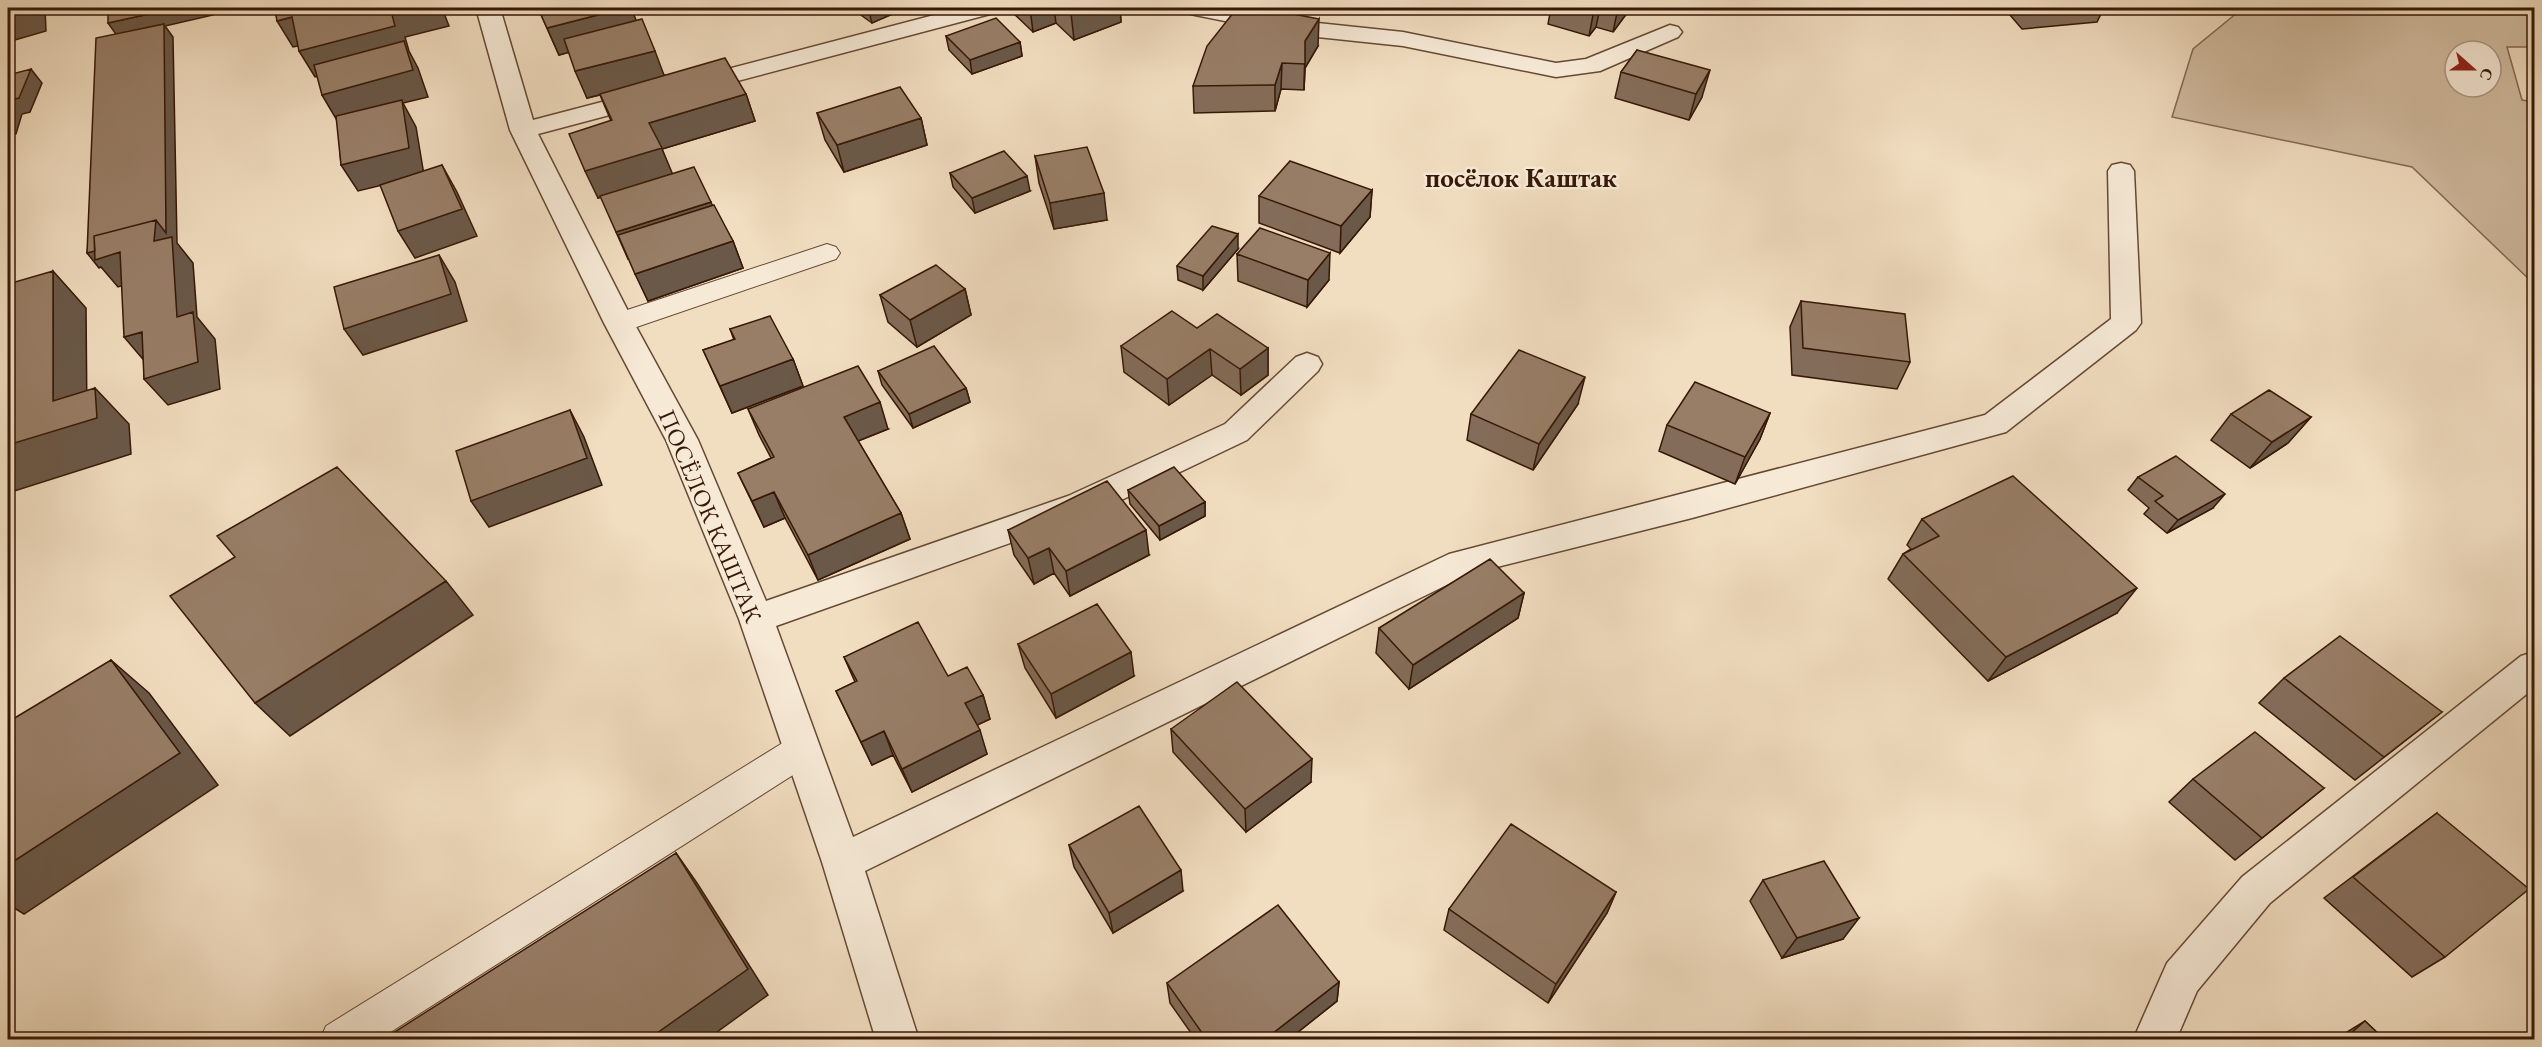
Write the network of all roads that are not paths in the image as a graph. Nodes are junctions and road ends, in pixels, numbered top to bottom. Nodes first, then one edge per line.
1 (488, 8) edge
2 (986, 8) edge
3 (1196, 8) edge
4 (1670, 32) dead end
5 (523, 130) junction
6 (2121, 171) dead end
7 (826, 253) dead end
8 (619, 323) junction
9 (1307, 364) dead end
10 (756, 619) junction
11 (2535, 667) edge
12 (802, 750) junction
13 (842, 862) junction
14 (340, 1040) edge
15 (898, 1040) edge
16 (2154, 1040) edge

1 - 5 street, ПОСЁЛОК КАШТАК
2 - 5 street
3 - 4 street
5 - 8 street, ПОСЁЛОК КАШТАК
6 - 13 street
7 - 8 lane
8 - 10 street, ПОСЁЛОК КАШТАК
9 - 10 street
10 - 12 street, ПОСЁЛОК КАШТАК
11 - 16 street
12 - 13 street, ПОСЁЛОК КАШТАК
12 - 14 lane
13 - 15 street, ПОСЁЛОК КАШТАК

